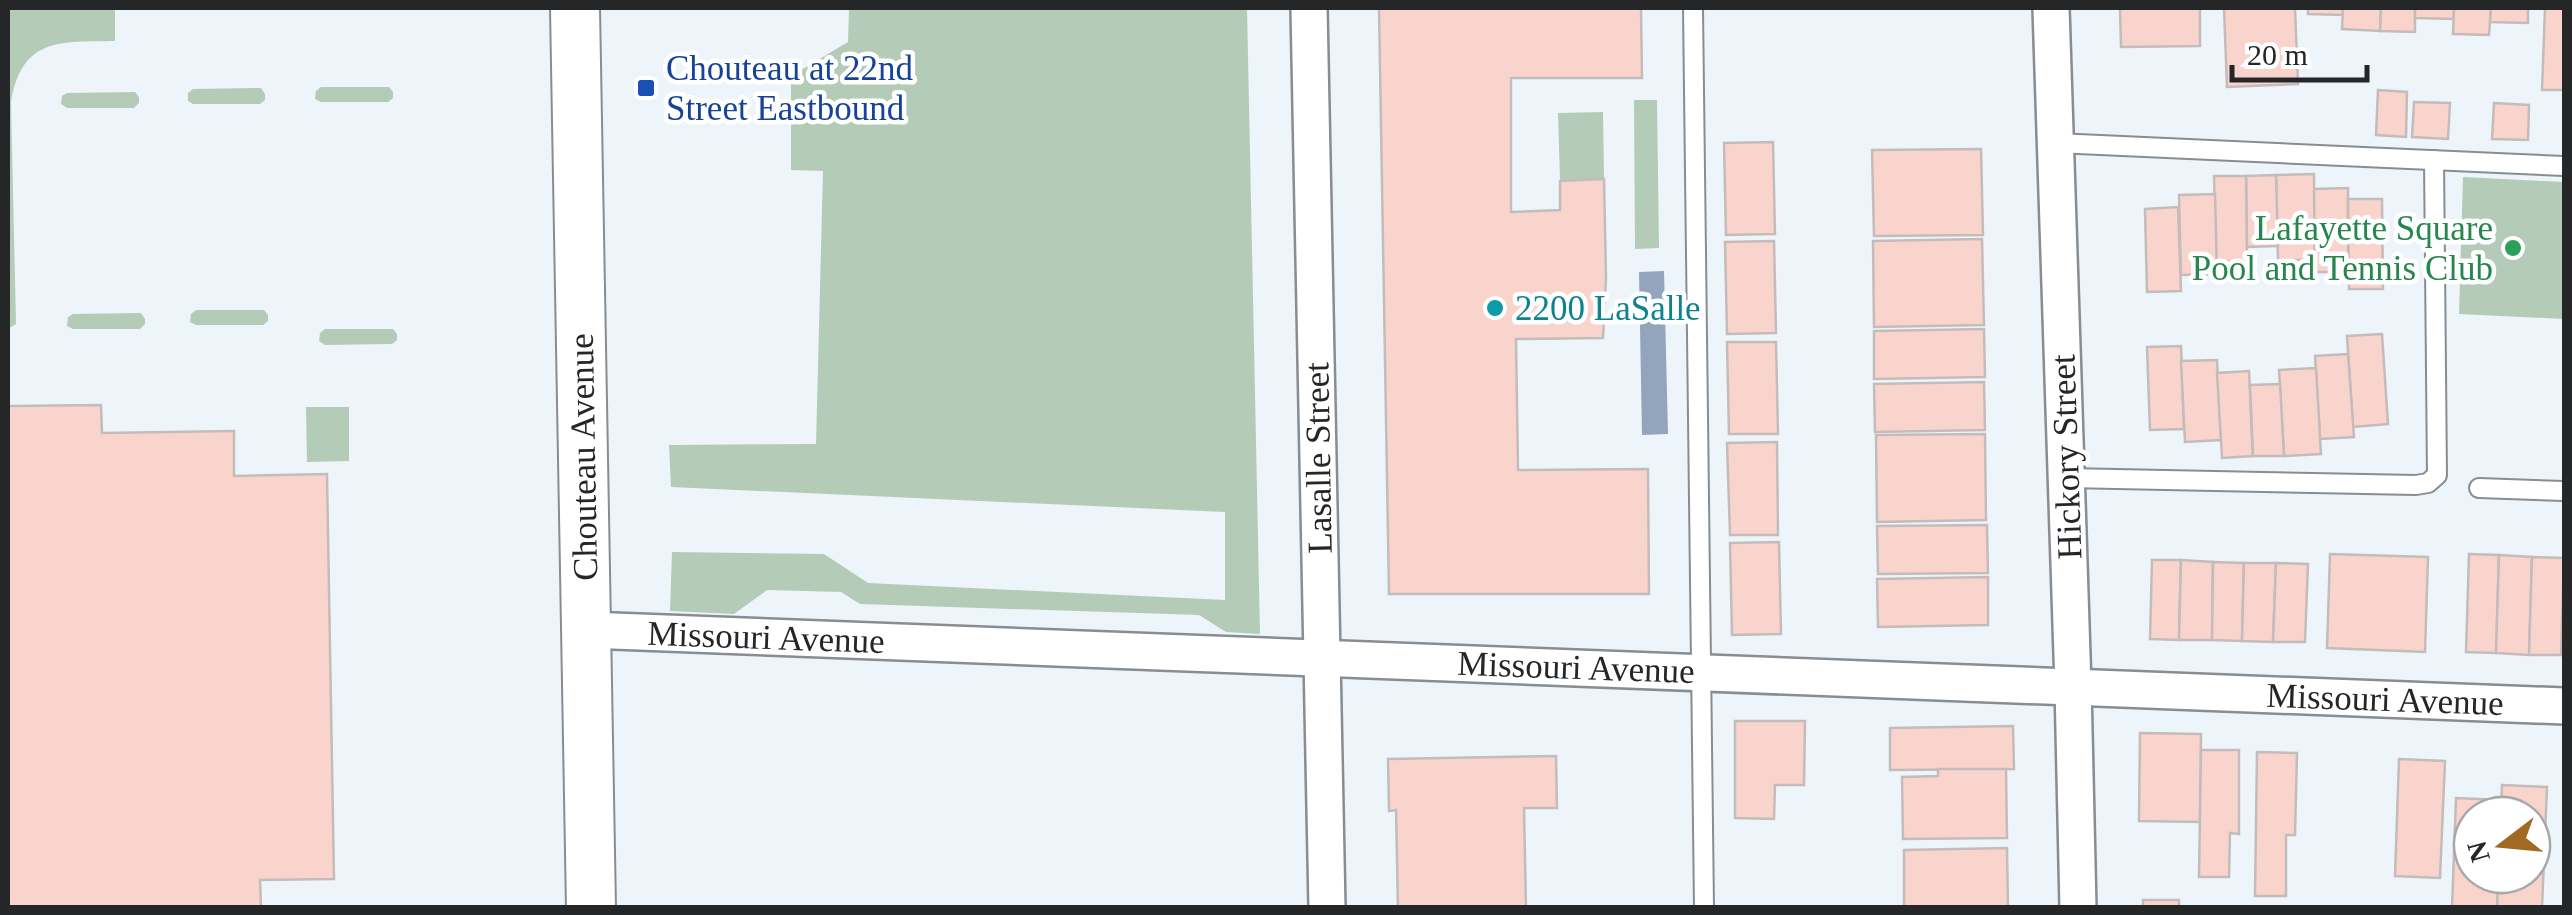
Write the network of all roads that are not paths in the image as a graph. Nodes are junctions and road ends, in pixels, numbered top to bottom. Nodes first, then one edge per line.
1 (575, 8) edge
2 (1309, 8) edge
3 (1693, 8) edge
4 (2051, 8) edge
5 (2056, 142) junction
6 (2434, 160) junction
7 (2564, 166) edge
8 (2066, 478) junction
9 (2479, 488) dead end
10 (2564, 490) edge
11 (587, 630) junction
12 (1322, 658) junction
13 (1700, 672) junction
14 (2073, 686) junction
15 (2564, 706) edge
16 (591, 908) edge
17 (1327, 908) edge
18 (1704, 908) edge
19 (2078, 908) edge

1 - 11 main road, Chouteau Avenue
2 - 12 street, Lasalle Street
3 - 13 lane
4 - 5 street, Hickory Street
5 - 6 lane
5 - 8 street, Hickory Street
6 - 7 lane
6 - 8 lane
8 - 14 street, Hickory Street
9 - 10 lane
11 - 12 street, Missouri Avenue
11 - 16 main road, Chouteau Avenue
12 - 13 street, Missouri Avenue
12 - 17 street, Lasalle Street
13 - 14 street, Missouri Avenue
13 - 18 lane
14 - 15 street, Missouri Avenue
14 - 19 street, Hickory Street

